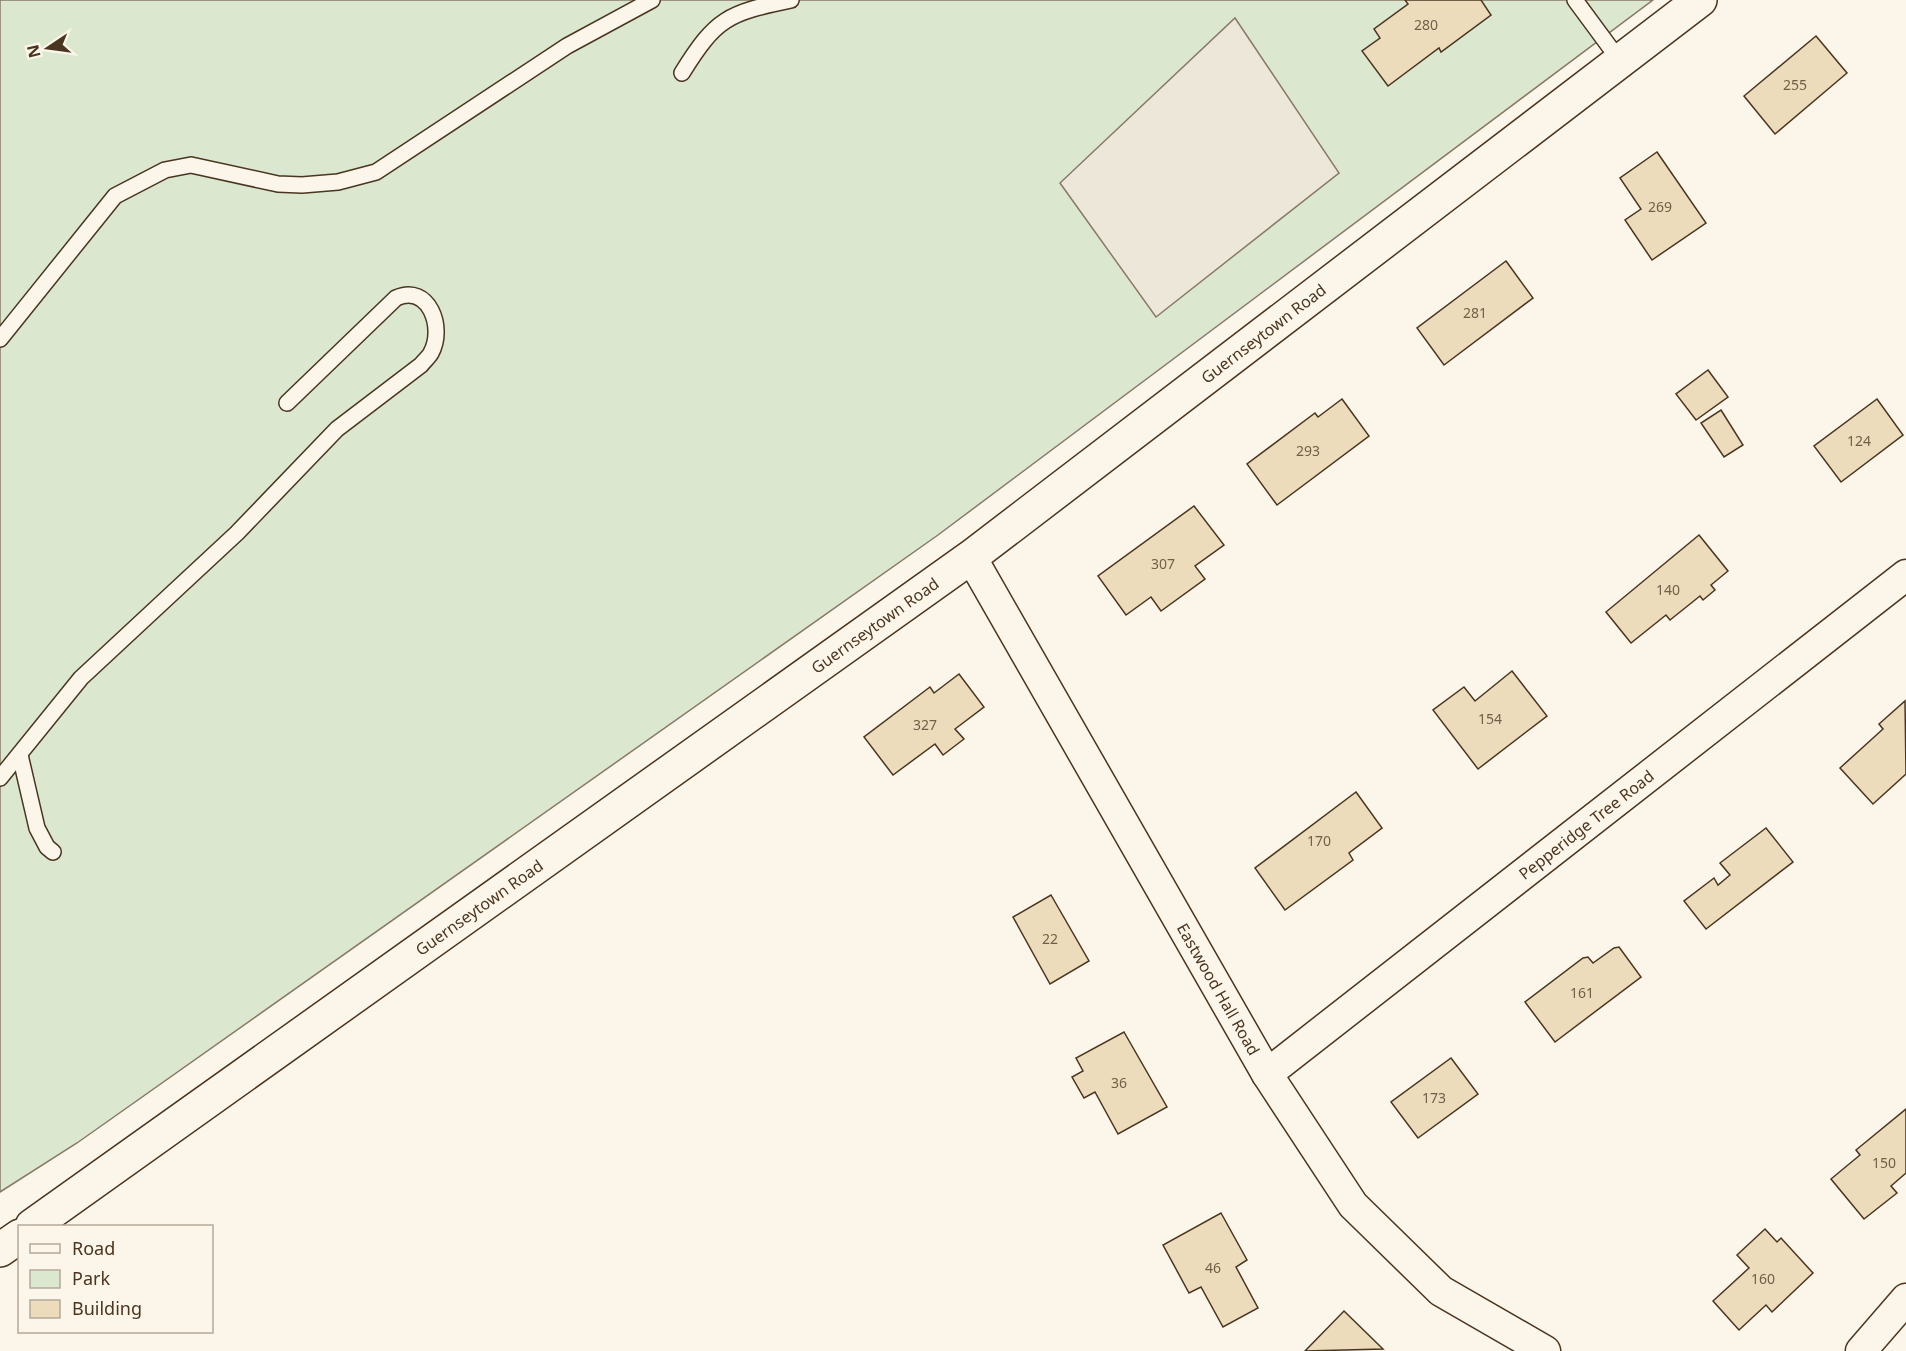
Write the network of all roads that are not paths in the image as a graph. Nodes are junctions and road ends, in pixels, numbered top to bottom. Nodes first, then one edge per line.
1 (652, 0) edge
2 (791, 0) edge
3 (1575, 0) edge
4 (1700, 0) edge
5 (1620, 61) junction
6 (682, 73) dead end
7 (0, 339) edge
8 (287, 402) dead end
9 (971, 557) junction
10 (1906, 575) edge
11 (20, 755) junction
12 (0, 778) edge
13 (53, 852) dead end
14 (1267, 1074) junction
15 (35, 1225) edge
16 (18, 1237) edge
17 (0, 1250) edge
18 (1906, 1299) edge
19 (1545, 1351) edge
20 (1861, 1351) edge

1 - 7 lane
2 - 6 lane
3 - 5 lane
4 - 5 street, Guernseytown Road
5 - 9 street, Guernseytown Road
8 - 11 lane
9 - 14 street, Eastwood Hall Road
9 - 15 street, Guernseytown Road
10 - 14 street, Pepperidge Tree Road
11 - 12 lane
11 - 13 lane
14 - 19 street, Eastwood Hall Road
16 - 17 street
18 - 20 street

